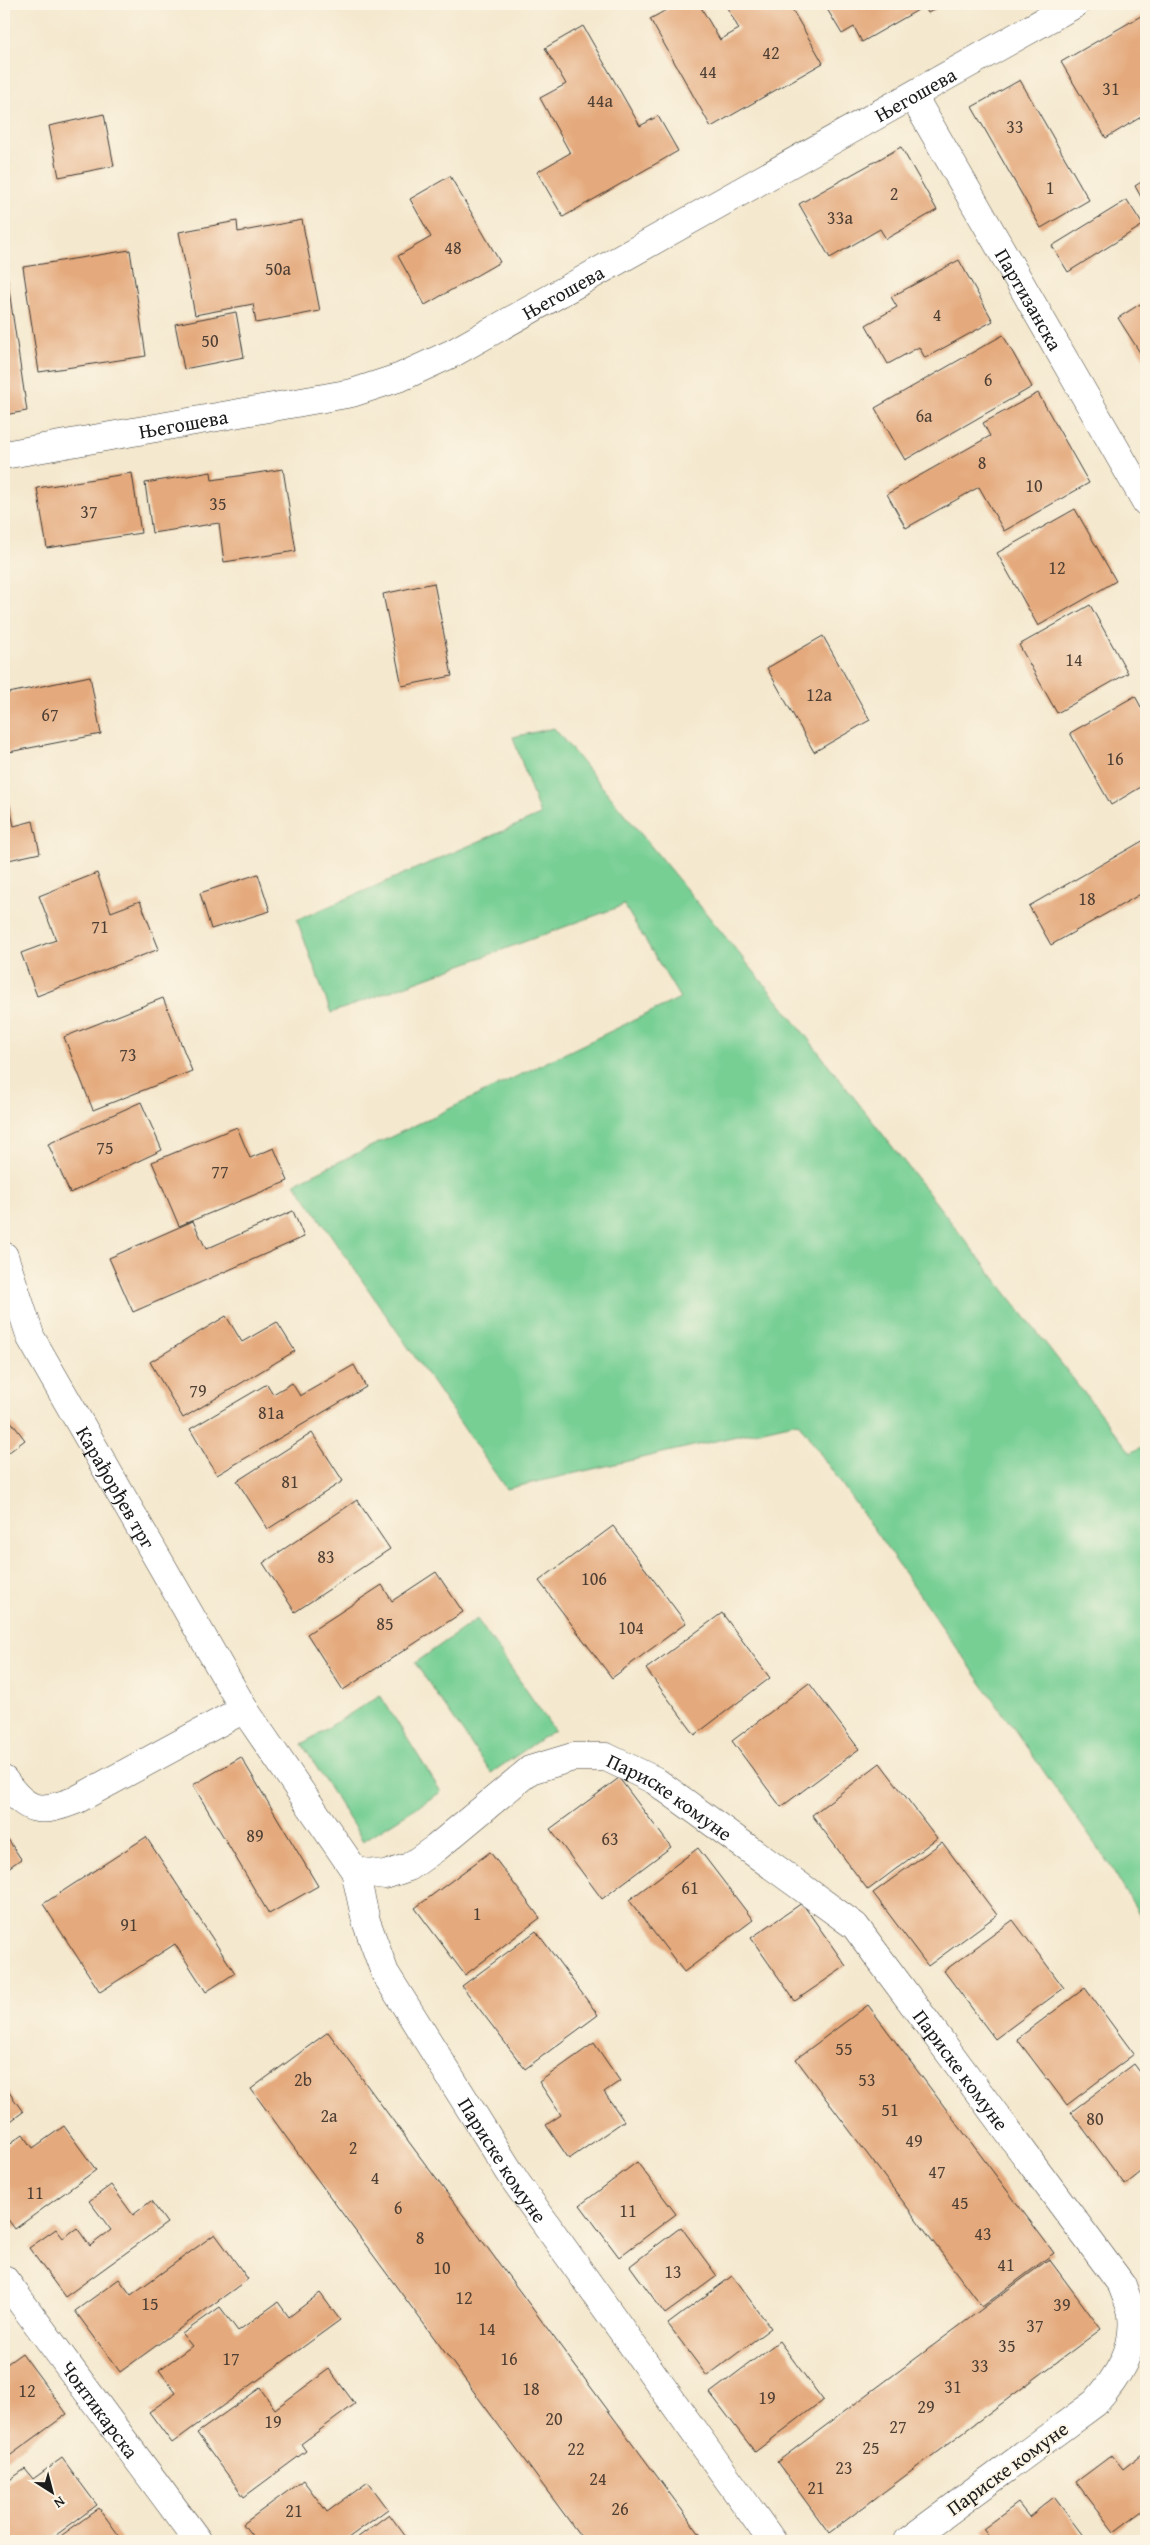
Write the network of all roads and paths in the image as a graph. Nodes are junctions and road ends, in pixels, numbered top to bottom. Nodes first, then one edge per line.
1 (1075, 4) edge
2 (913, 96) junction
3 (4, 455) edge
4 (1146, 502) edge
5 (4, 1256) edge
6 (244, 1709) junction
7 (4, 1780) edge
8 (355, 1871) junction
9 (4, 2279) edge
10 (198, 2541) edge
11 (772, 2541) edge
12 (908, 2541) edge

1 - 2 street, Његошева
2 - 3 street, Његошева
2 - 4 street, Партизанска
5 - 6 street, Карађорђев трг
6 - 7 street
6 - 8 street, Карађорђев трг
8 - 11 street, Париске комуне
8 - 12 street, Париске комуне
9 - 10 street, Чонтикарска

